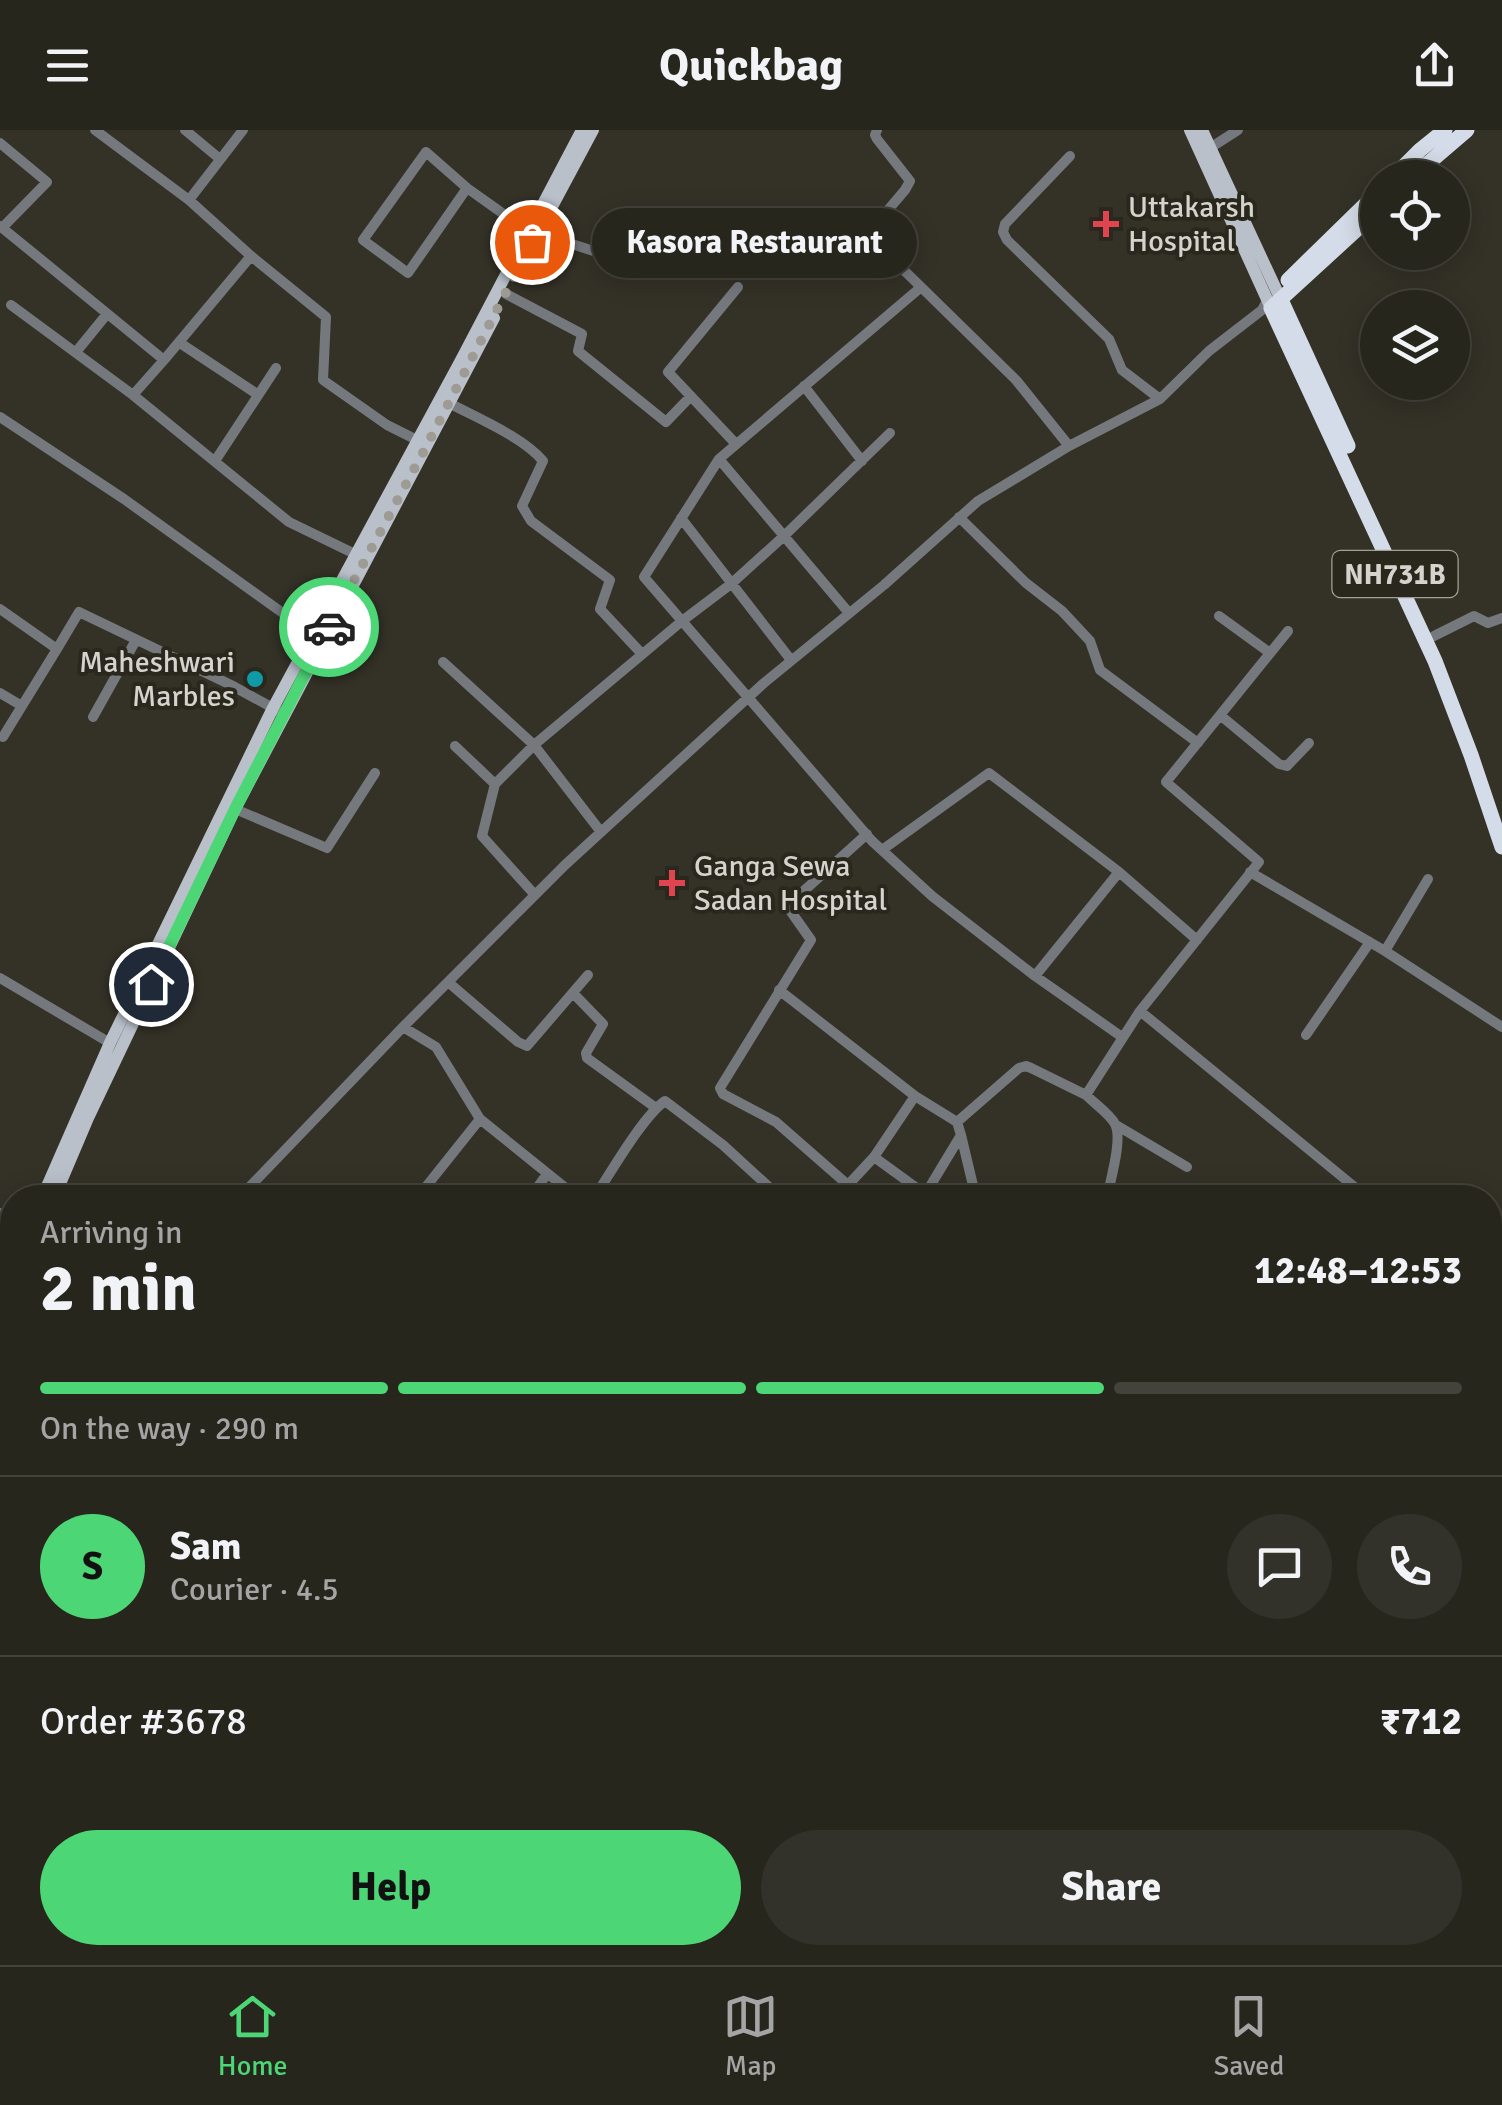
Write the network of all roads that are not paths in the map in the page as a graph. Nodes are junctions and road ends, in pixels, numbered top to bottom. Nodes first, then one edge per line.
1 (5, 130) edge
2 (95, 130) edge
3 (185, 130) edge
4 (243, 130) edge
5 (582, 130) edge
6 (593, 130) edge
7 (878, 130) edge
8 (1190, 130) edge
9 (1202, 130) edge
10 (1238, 130) edge
11 (1444, 130) edge
12 (1467, 130) edge
13 (0, 139) edge
14 (1210, 148) junction
15 (1070, 156) dead end
16 (220, 159) junction
17 (1410, 160) edge
18 (1433, 160) edge
19 (467, 188) junction
20 (188, 200) junction
21 (1360, 211) edge
22 (1360, 226) edge
23 (1, 227) edge
24 (534, 233) junction
25 (251, 256) junction
26 (615, 258) dead end
27 (738, 286) dead end
28 (920, 288) junction
29 (506, 294) junction
30 (1272, 302) junction
31 (11, 304) dead end
32 (107, 314) junction
33 (180, 343) junction
34 (76, 352) junction
35 (164, 360) junction
36 (276, 368) dead end
37 (804, 386) junction
38 (257, 394) junction
39 (133, 395) junction
40 (691, 396) junction
41 (1160, 398) junction
42 (449, 403) junction
43 (0, 416) edge
44 (890, 433) dead end
45 (417, 440) junction
46 (736, 444) junction
47 (1069, 446) junction
48 (719, 459) junction
49 (862, 461) junction
50 (215, 462) junction
51 (959, 517) junction
52 (681, 518) junction
53 (784, 536) junction
54 (355, 554) junction
55 (730, 584) junction
56 (0, 609) edge
57 (849, 613) junction
58 (1219, 616) dead end
59 (1502, 618) edge
60 (682, 621) junction
61 (1288, 631) dead end
62 (312, 634) junction
63 (1434, 636) junction
64 (136, 640) junction
65 (57, 648) junction
66 (642, 654) junction
67 (1270, 654) junction
68 (791, 660) junction
69 (443, 662) dead end
70 (0, 693) edge
71 (748, 696) junction
72 (22, 706) junction
73 (278, 711) junction
74 (1220, 715) junction
75 (93, 717) dead end
76 (3, 737) dead end
77 (1198, 742) junction
78 (1308, 743) dead end
79 (455, 746) dead end
80 (534, 746) junction
81 (375, 773) dead end
82 (495, 784) junction
83 (235, 809) junction
84 (1502, 813) edge
85 (601, 832) junction
86 (867, 834) junction
87 (1502, 847) edge
88 (882, 850) junction
89 (1119, 872) junction
90 (1250, 872) junction
91 (1428, 879) dead end
92 (535, 895) junction
93 (1197, 940) junction
94 (1370, 942) junction
95 (1386, 951) junction
96 (588, 975) dead end
97 (1035, 976) junction
98 (0, 978) edge
99 (448, 982) junction
100 (779, 990) junction
101 (573, 994) junction
102 (1140, 1011) junction
103 (403, 1026) junction
104 (1502, 1027) edge
105 (1306, 1035) dead end
106 (1122, 1037) junction
107 (110, 1044) junction
108 (1086, 1095) junction
109 (915, 1096) junction
110 (656, 1108) junction
111 (480, 1119) junction
112 (957, 1122) junction
113 (1116, 1125) junction
114 (961, 1135) junction
115 (874, 1158) junction
116 (1186, 1167) dead end
117 (547, 1174) junction
118 (48, 1185) edge
119 (60, 1185) edge
120 (251, 1185) edge
121 (427, 1185) edge
122 (539, 1185) edge
123 (561, 1185) edge
124 (603, 1185) edge
125 (767, 1185) edge
126 (848, 1185) joint
127 (910, 1185) edge
128 (931, 1185) edge
129 (973, 1185) edge
130 (1109, 1185) edge
131 (1352, 1185) edge

1 - 13 street
2 - 20 street
3 - 16 street
4 - 16 street
5 - 24 main road
6 - 24 main road
7 - 28 street
8 - 30 main road
9 - 14 main road
10 - 14 street
11 - 17 highway
12 - 18 highway
13 - 23 street
14 - 30 main road
15 - 41 street
16 - 20 street
19 - 19 street
19 - 24 street
20 - 25 street
21 - 30 highway
22 - 30 highway
23 - 32 street
24 - 26 street
24 - 29 main road
24 - 45 main road
25 - 33 street
25 - 45 street
27 - 40 street
28 - 37 street
28 - 47 street
29 - 40 street
29 - 42 main road
30 - 41 street
30 - 63 highway, NH731B
30 - 87 highway, NH731B
31 - 34 street
32 - 34 street
32 - 35 street
33 - 35 street
33 - 38 street
34 - 39 street
35 - 39 street
36 - 38 street
37 - 46 street
37 - 49 street
38 - 50 street
39 - 50 street
40 - 46 street
41 - 47 street
42 - 66 street
42 - 73 main road
43 - 62 street
44 - 49 street
45 - 54 main road
46 - 48 street
47 - 51 street
48 - 52 street
48 - 53 street
49 - 53 street
50 - 54 street
51 - 57 street
51 - 77 street
52 - 55 street
52 - 60 street
53 - 55 street
53 - 57 street
54 - 62 main road
55 - 60 street
55 - 68 street
56 - 65 street
57 - 68 street
58 - 67 street
59 - 63 street
60 - 66 street
60 - 71 street
61 - 67 street
62 - 73 main road
63 - 84 highway, NH731B
64 - 65 street
64 - 73 street
64 - 75 street
65 - 72 street
66 - 80 street
67 - 74 street
68 - 71 street
69 - 80 street
70 - 72 street
71 - 85 street
71 - 86 street
72 - 76 street
73 - 83 main road
73 - 107 main road
74 - 77 street
74 - 78 street
77 - 90 street
79 - 82 street
80 - 82 street
80 - 85 street
81 - 83 street
82 - 92 street
83 - 119 main road
85 - 92 street
86 - 88 street
86 - 100 street
88 - 89 street
88 - 97 street
89 - 93 street
89 - 97 street
90 - 93 street
90 - 94 street
91 - 95 street
92 - 99 street
93 - 102 street
94 - 95 street
94 - 105 street
95 - 104 street
96 - 101 street
97 - 106 street
98 - 107 street
99 - 101 street
99 - 103 street
100 - 109 street
100 - 126 street
101 - 110 street
102 - 106 street
102 - 131 street
103 - 111 street
103 - 120 street
106 - 108 street
107 - 118 main road
108 - 112 street
108 - 113 street
109 - 112 street
109 - 115 street
110 - 124 street
110 - 125 street
111 - 117 street
111 - 121 street
112 - 114 street
113 - 116 street
113 - 130 street
114 - 128 street
114 - 129 street
115 - 126 street
115 - 127 street
117 - 122 street
117 - 123 street

